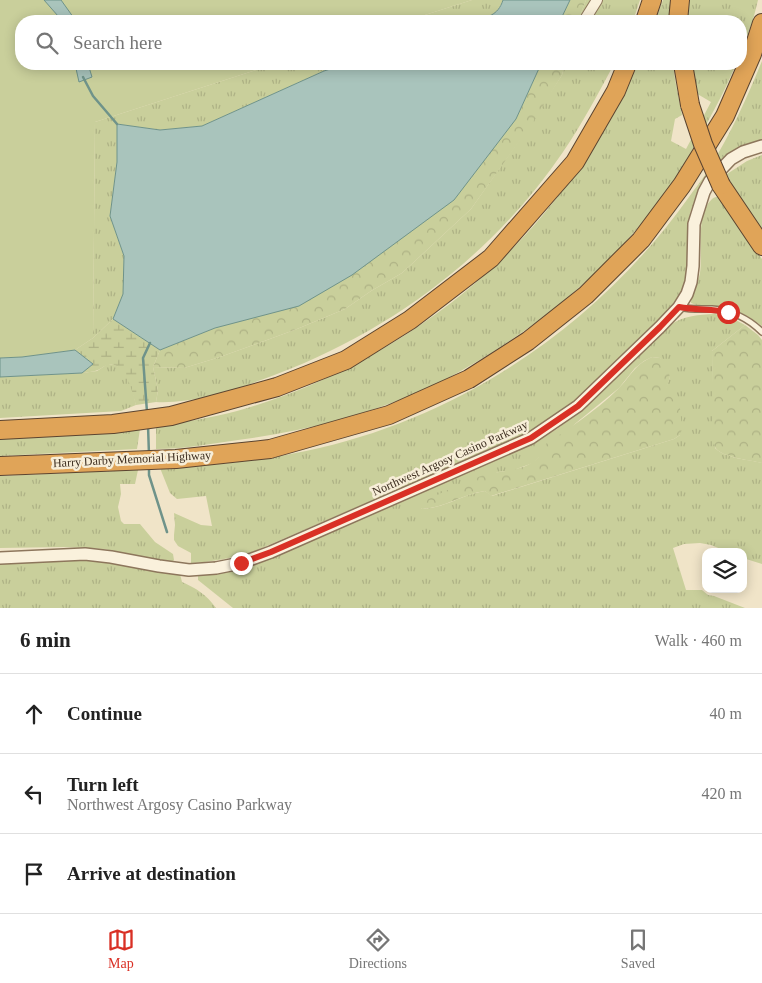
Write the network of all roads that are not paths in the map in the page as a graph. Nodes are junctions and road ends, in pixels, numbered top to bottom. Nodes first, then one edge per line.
1 (597, 0) edge
2 (652, 0) edge
3 (680, 0) edge
4 (588, 15) edge
5 (646, 15) edge
6 (679, 15) edge
7 (762, 23) edge
8 (747, 65) edge
9 (625, 70) edge
10 (684, 70) edge
11 (745, 70) edge
12 (762, 146) edge
13 (762, 246) edge
14 (679, 307) junction
15 (762, 332) edge
16 (0, 430) edge
17 (0, 466) edge
18 (0, 558) edge

1 - 4 street
2 - 5 highway
3 - 6 highway
7 - 8 highway, Harry Darby Memorial Highway
9 - 16 highway
10 - 13 highway, bridge
11 - 17 highway, Harry Darby Memorial Highway
12 - 14 street, Northwest Argosy Casino Parkway
14 - 15 lane
14 - 18 street, Northwest Argosy Casino Parkway

